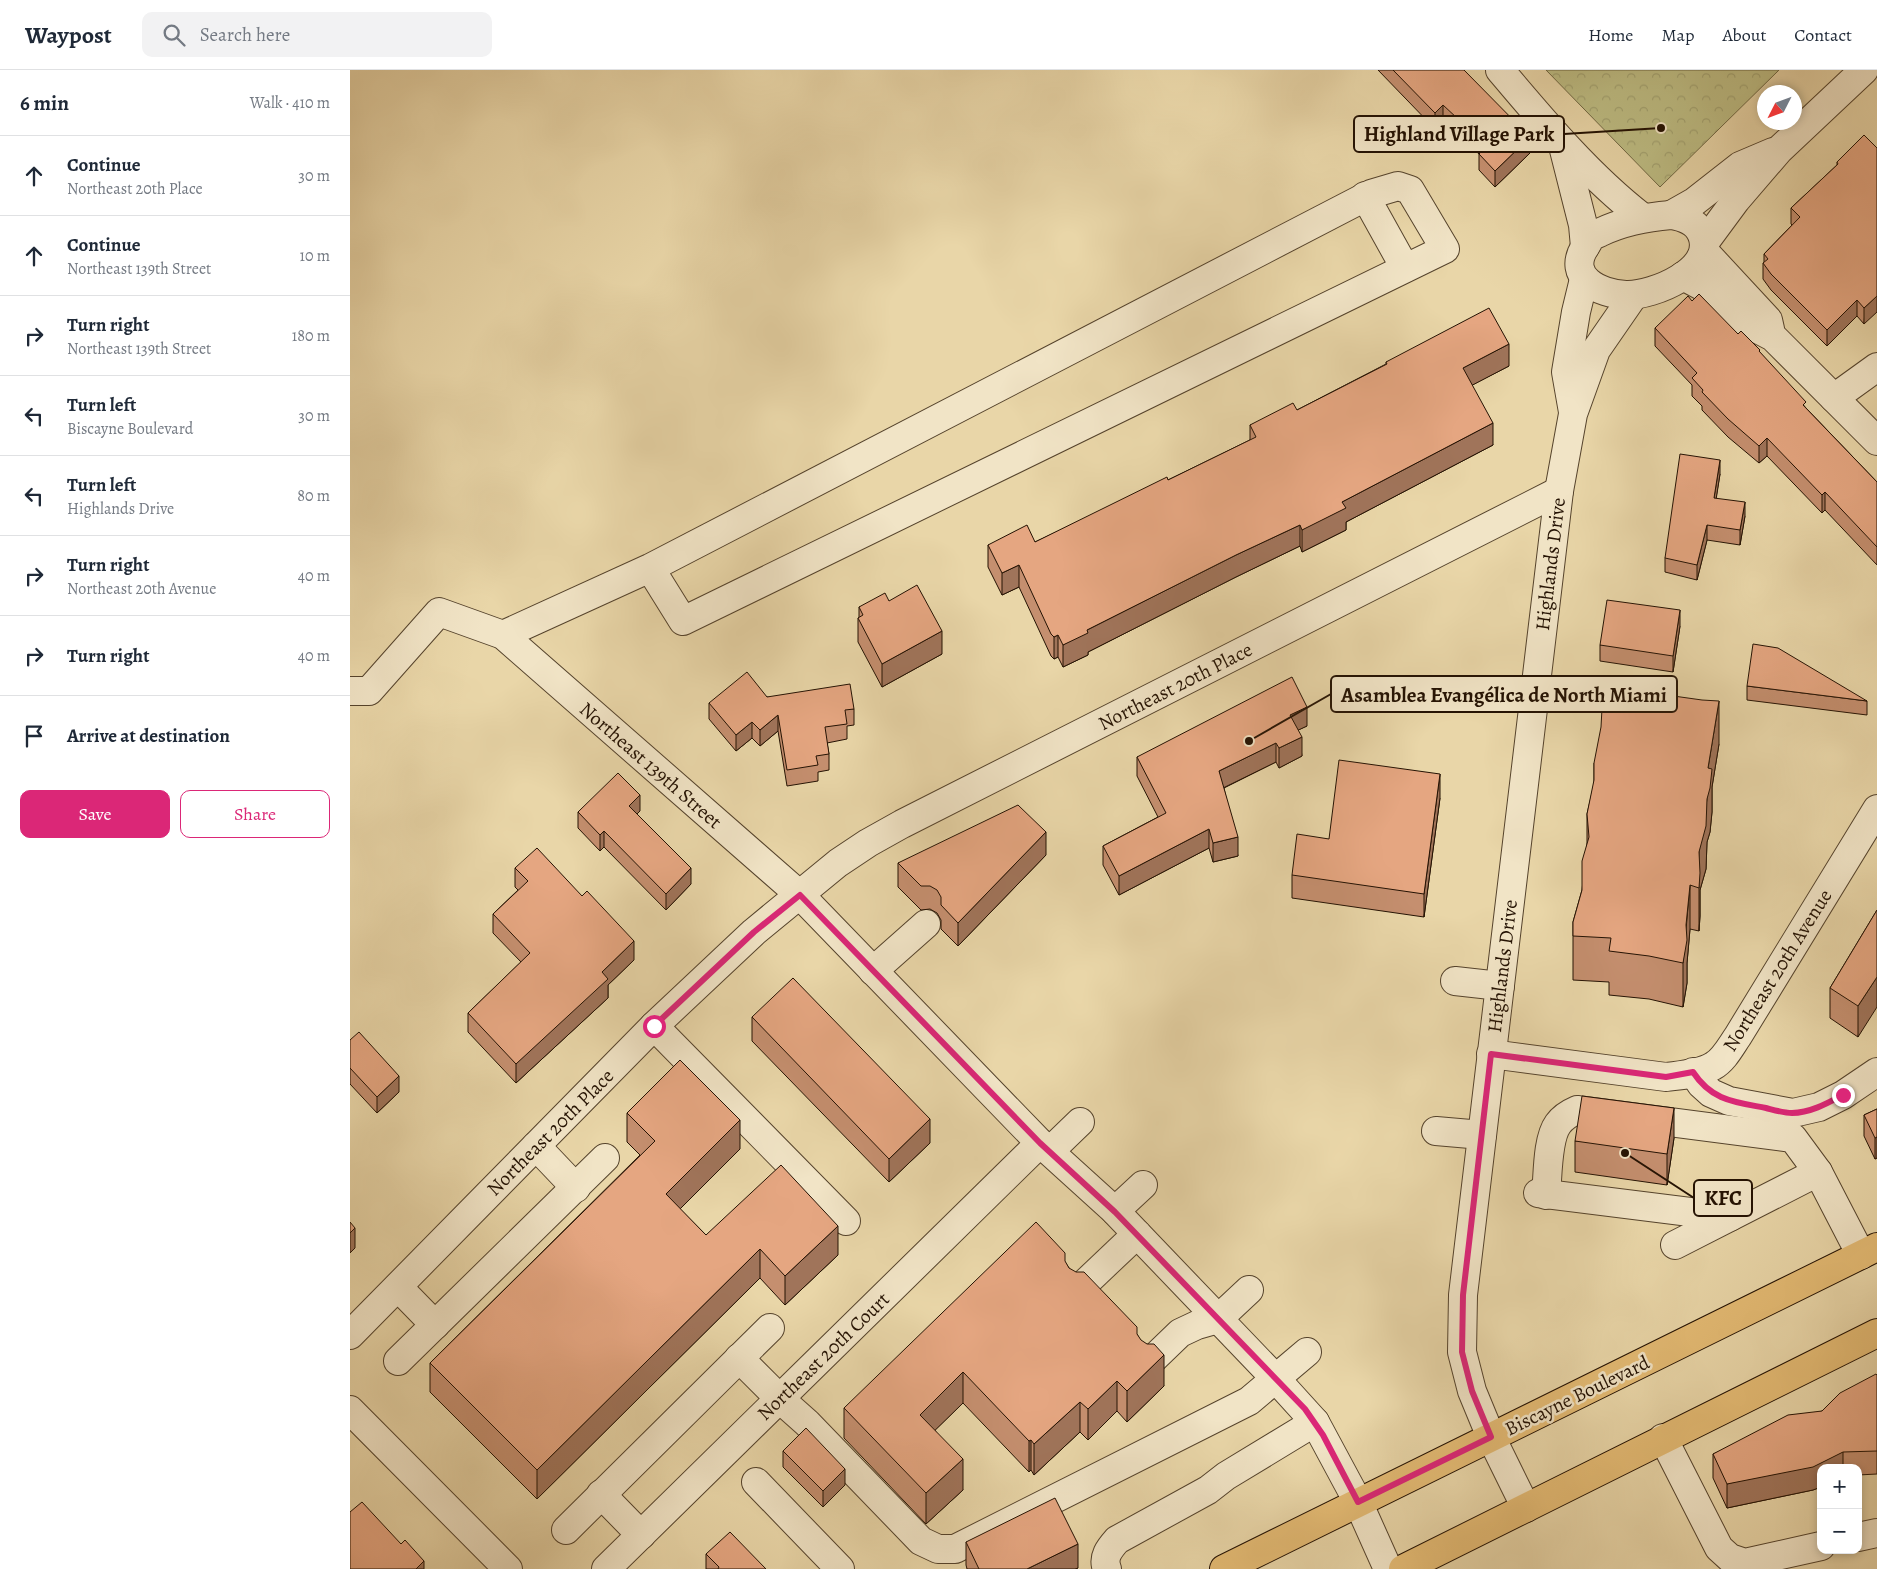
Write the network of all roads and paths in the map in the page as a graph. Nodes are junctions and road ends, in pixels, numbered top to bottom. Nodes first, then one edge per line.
1 (1500, 70) edge
2 (1864, 70) edge
3 (1562, 142) junction
4 (1779, 150) junction
5 (1365, 196) junction
6 (1671, 215) junction
7 (1642, 217) junction
8 (1585, 247) junction
9 (1704, 247) junction
10 (1405, 268) junction
11 (1683, 276) junction
12 (1584, 279) junction
13 (1634, 295) junction
14 (1772, 337) junction
15 (1877, 367) edge
16 (1834, 398) junction
17 (1573, 414) junction
18 (1877, 441) edge
19 (1559, 491) junction
20 (650, 568) junction
21 (502, 636) junction
22 (350, 691) edge
23 (1877, 809) edge
24 (800, 895) junction
25 (926, 924) dead end
26 (873, 972) junction
27 (1455, 981) dead end
28 (1500, 986) junction
29 (654, 1026) junction
30 (1491, 1054) junction
31 (1693, 1072) junction
32 (1877, 1072) edge
33 (1080, 1122) dead end
34 (1436, 1131) dead end
35 (1482, 1135) junction
36 (536, 1146) junction
37 (1045, 1147) junction
38 (605, 1158) dead end
39 (1818, 1172) junction
40 (1143, 1185) dead end
41 (576, 1188) junction
42 (1115, 1212) junction
43 (1730, 1217) junction
44 (846, 1221) dead end
45 (1137, 1234) junction
46 (1675, 1245) dead end
47 (1869, 1251) edge
48 (398, 1287) junction
49 (1080, 1288) edge
50 (1249, 1290) dead end
51 (1218, 1319) junction
52 (435, 1325) junction
53 (770, 1328) dead end
54 (1877, 1333) edge
55 (350, 1335) edge
56 (1307, 1352) dead end
57 (739, 1358) junction
58 (1152, 1360) edge
59 (398, 1361) dead end
60 (1276, 1379) junction
61 (780, 1399) junction
62 (350, 1410) edge
63 (1315, 1422) junction
64 (1491, 1437) junction
65 (1664, 1438) junction
66 (756, 1482) dead end
67 (601, 1494) junction
68 (1358, 1502) junction
69 (1526, 1508) junction
70 (566, 1530) dead end
71 (1877, 1533) edge
72 (641, 1535) junction
73 (1862, 1536) edge
74 (1817, 1547) edge
75 (508, 1569) edge
76 (606, 1569) edge
77 (840, 1569) edge
78 (1107, 1569) edge
79 (1224, 1569) edge
80 (1388, 1569) edge
81 (1403, 1569) edge

1 - 3 street
2 - 4 street
3 - 7 street
3 - 8 street
4 - 6 street
4 - 9 street
5 - 10 street
5 - 10 street
5 - 20 street
6 - 7 street
6 - 9 street
7 - 8 street
8 - 12 street
9 - 11 street
9 - 14 street
10 - 20 street
11 - 13 street
11 - 14 street
12 - 13 street
12 - 17 street, Highlands Drive
13 - 17 street, Highlands Drive
14 - 16 street
15 - 16 street
16 - 18 street
17 - 19 street, Highlands Drive
19 - 24 street, Northeast 20th Place
19 - 28 street, Highlands Drive
20 - 21 street
21 - 22 street
21 - 24 street, Northeast 139th Street
23 - 31 street, Northeast 20th Avenue
24 - 26 street, Northeast 139th Street
24 - 29 street, Northeast 20th Place
25 - 26 street
26 - 37 street, Northeast 139th Street
27 - 28 street
28 - 30 street, Highlands Drive
29 - 36 street, Northeast 20th Place
29 - 44 street
30 - 31 street, Northeast 20th Avenue
30 - 35 street, Highlands Drive
31 - 32 street
33 - 37 street, Northeast 20th Court
34 - 35 street
35 - 64 street, Highlands Drive
36 - 41 street
36 - 48 street, Northeast 20th Place
37 - 42 street, Northeast 139th Street
37 - 61 street, Northeast 20th Court
38 - 41 street
39 - 43 street
39 - 43 street
39 - 47 street
40 - 42 street
41 - 52 street
42 - 45 street, Northeast 139th Street
43 - 46 street
45 - 49 street
45 - 51 street, Northeast 139th Street
47 - 64 main road, Biscayne Boulevard
48 - 52 street
48 - 55 street, Northeast 20th Place
50 - 51 street
51 - 58 street
51 - 60 street, Northeast 139th Street
52 - 59 street
53 - 57 street
54 - 65 main road
56 - 60 street
57 - 61 street
57 - 67 street
60 - 61 street
60 - 63 street, Northeast 139th Street
61 - 72 street, Northeast 20th Court
62 - 75 street
63 - 68 street, Northeast 139th Street
63 - 78 street
64 - 68 main road, Biscayne Boulevard
64 - 69 street, Highlands Drive
65 - 69 main road
65 - 74 street
66 - 77 street
67 - 70 street
67 - 72 street
68 - 79 main road, Biscayne Boulevard
68 - 80 street, Northeast 139th Street
69 - 81 main road
71 - 73 street
72 - 76 street, Northeast 20th Court

